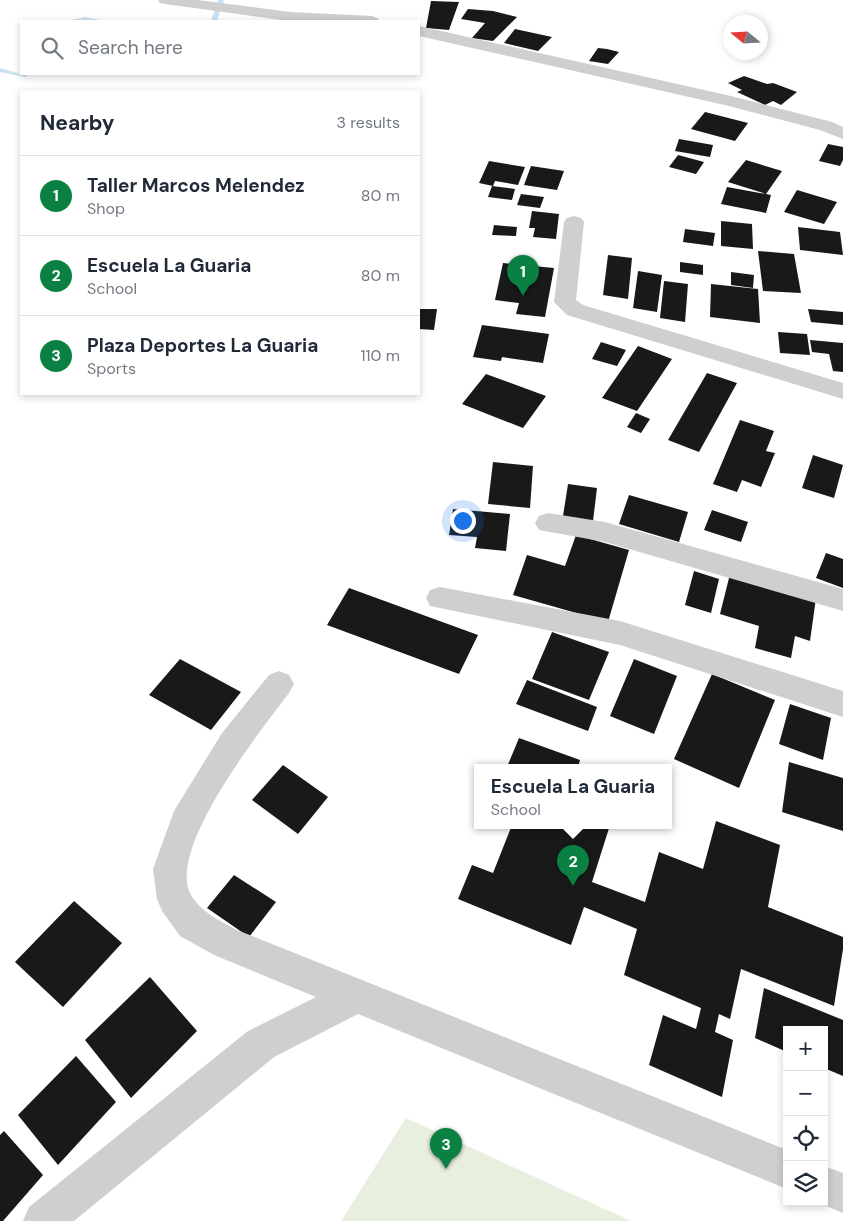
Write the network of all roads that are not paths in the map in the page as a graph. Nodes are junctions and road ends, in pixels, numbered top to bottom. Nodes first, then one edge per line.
1 (165, 0) edge
2 (352, 20) edge
3 (420, 31) edge
4 (843, 134) edge
5 (574, 222) dead end
6 (843, 391) edge
7 (548, 523) dead end
8 (440, 598) dead end
9 (843, 600) edge
10 (279, 684) dead end
11 (843, 704) edge
12 (358, 995) junction
13 (783, 1168) edge
14 (828, 1187) edge
15 (843, 1193) edge
16 (43, 1221) edge

1 - 2 street
3 - 4 street
5 - 6 street
7 - 9 street
8 - 11 street
10 - 12 street
12 - 13 street
12 - 16 street
14 - 15 street

